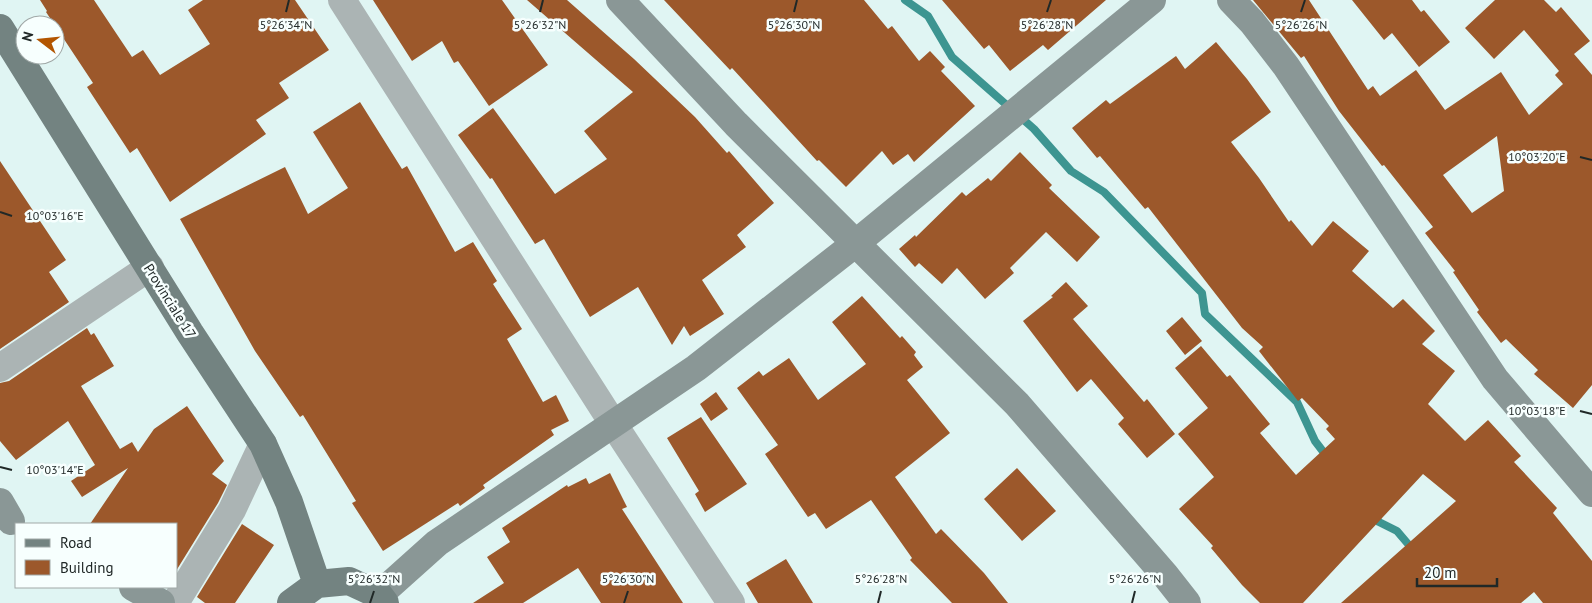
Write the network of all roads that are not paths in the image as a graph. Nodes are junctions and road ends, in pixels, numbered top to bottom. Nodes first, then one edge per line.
1 (342, 0) edge
2 (620, 0) edge
3 (1152, 0) edge
4 (1231, 0) edge
5 (0, 28) edge
6 (856, 243) junction
7 (150, 267) junction
8 (0, 368) edge
9 (614, 425) junction
10 (263, 444) junction
11 (1592, 493) edge
12 (317, 584) junction
13 (135, 588) edge
14 (382, 599) edge
15 (162, 603) edge
16 (175, 603) edge
17 (291, 603) edge
18 (731, 603) edge
19 (1186, 603) edge

1 - 9 street
2 - 6 street
3 - 6 street
4 - 11 street
5 - 7 main road, Provinciale 17
6 - 9 street
6 - 19 street
7 - 8 street
7 - 10 main road, Provinciale 17
9 - 14 street
9 - 18 street
10 - 12 main road, Provinciale 17
10 - 16 street
12 - 14 main road
12 - 17 main road
13 - 15 street

